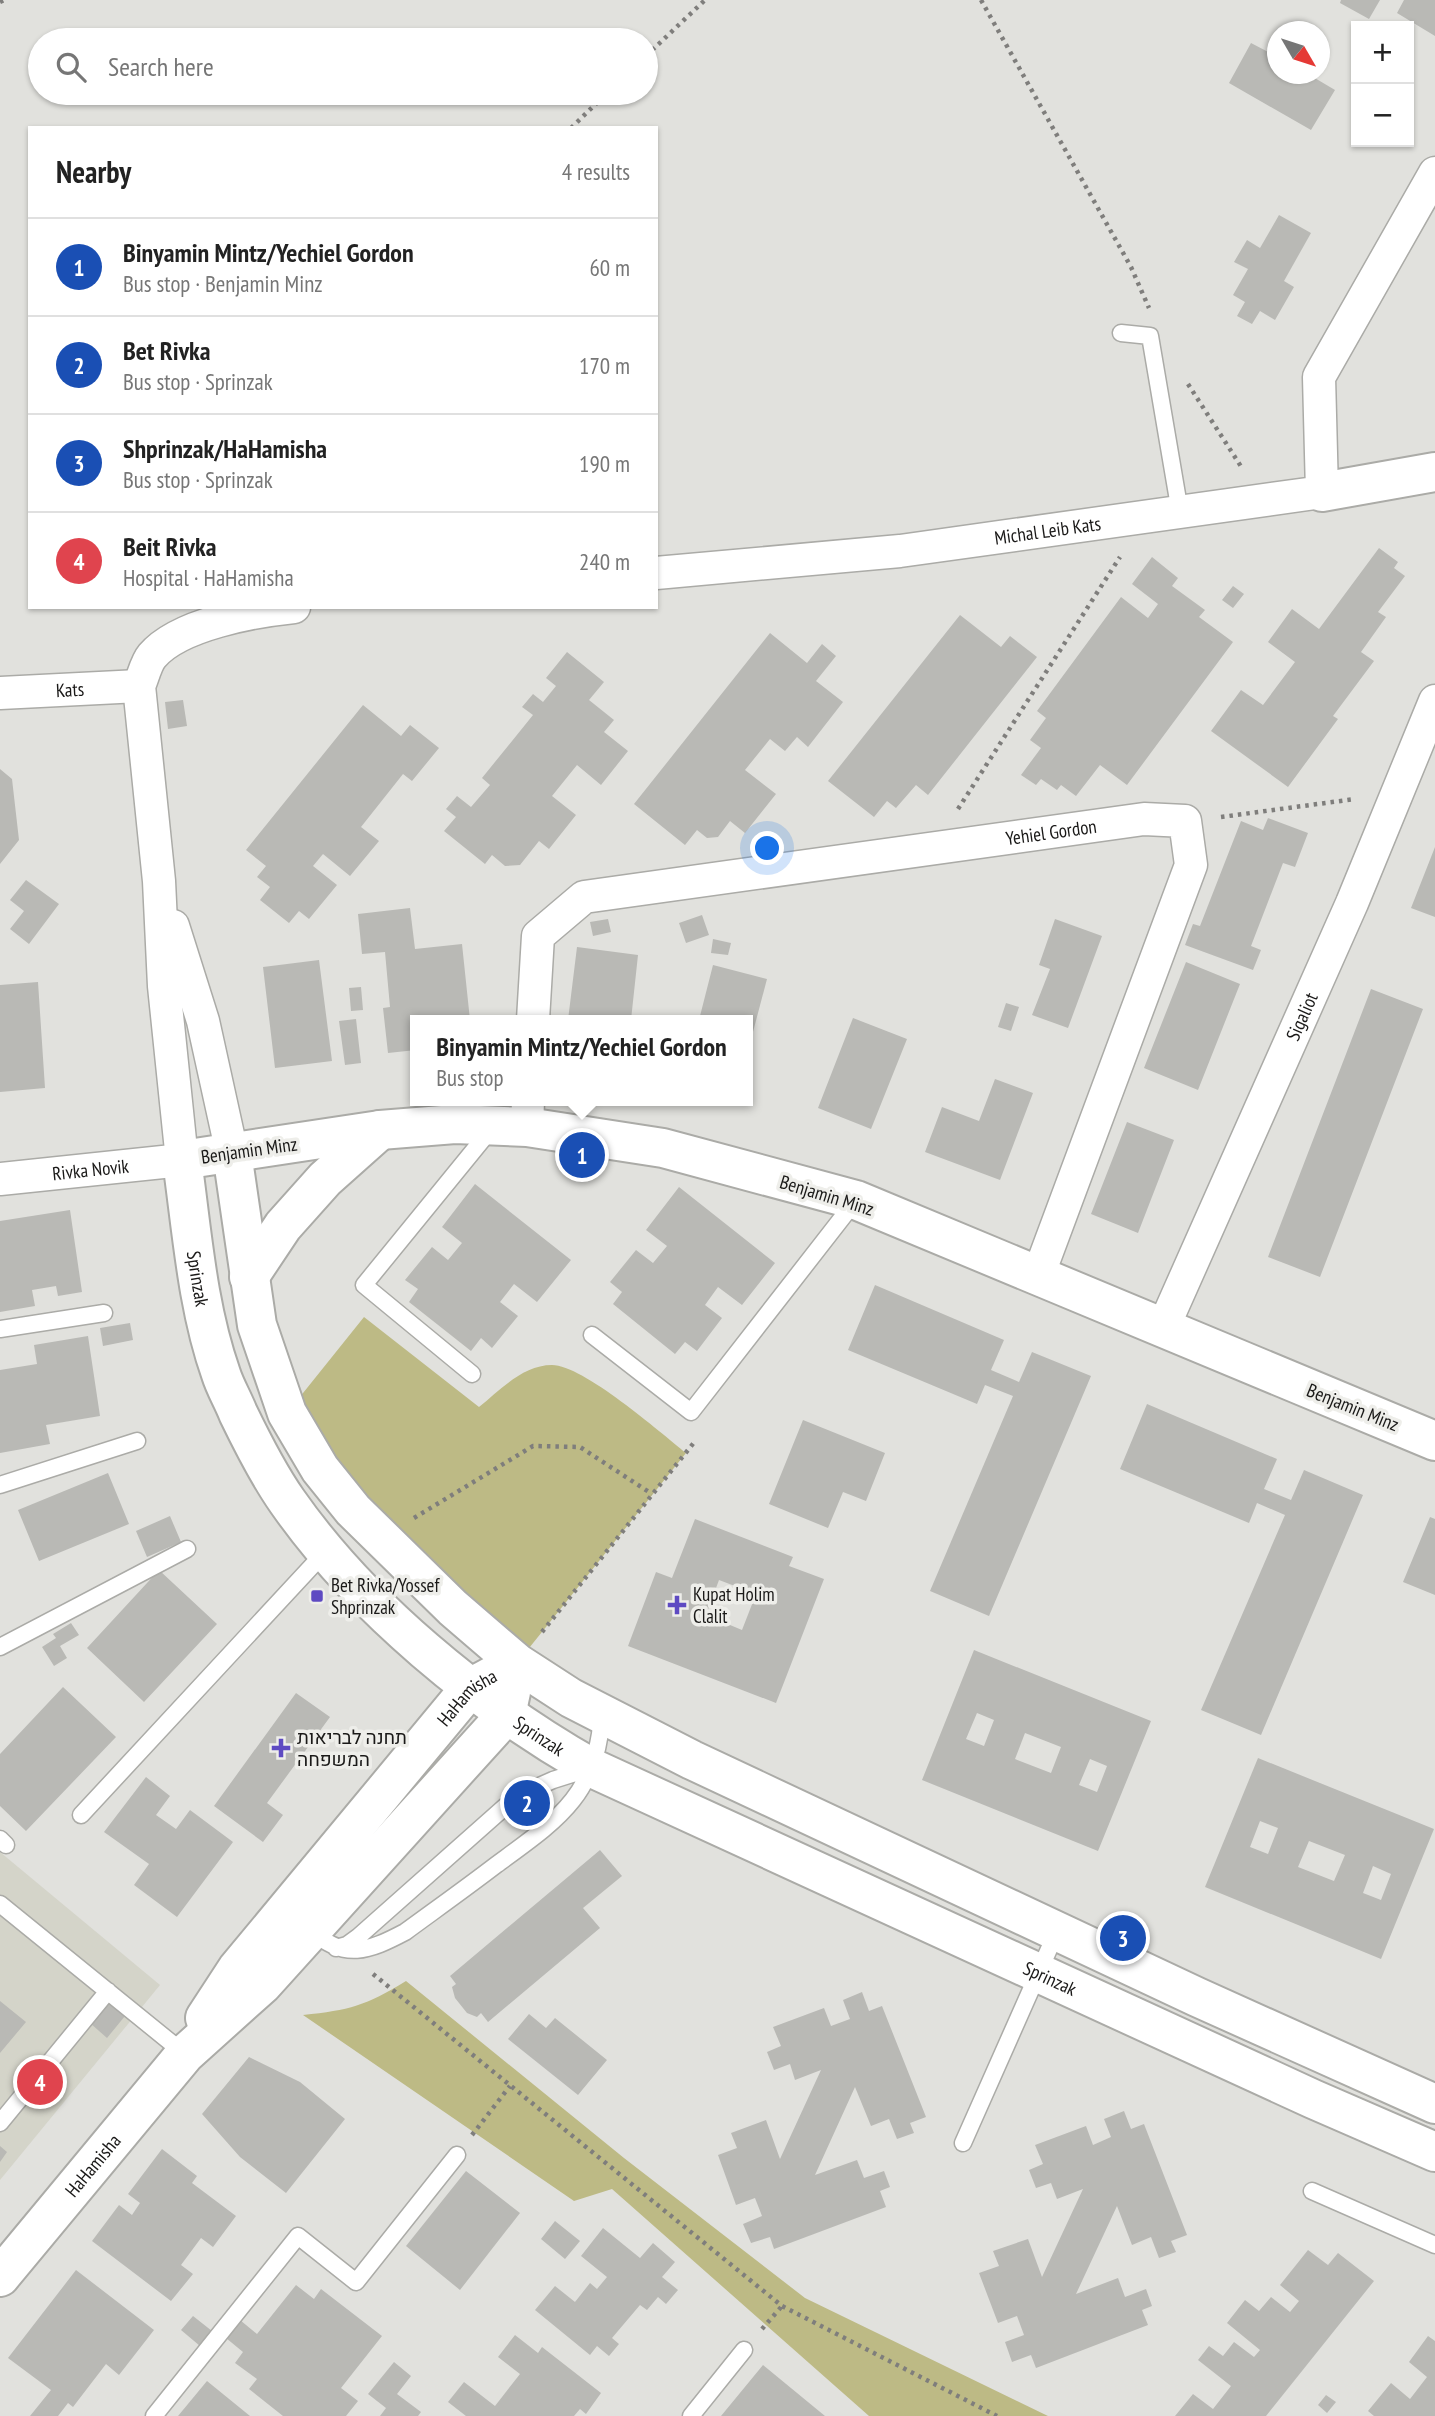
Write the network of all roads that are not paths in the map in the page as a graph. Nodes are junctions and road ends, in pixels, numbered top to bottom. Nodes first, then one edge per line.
1 (1435, 173) edge
2 (1121, 333) dead end
3 (1435, 472) edge
4 (1322, 492) junction
5 (1180, 512) junction
6 (658, 573) edge
7 (274, 609) edge
8 (139, 686) junction
9 (0, 693) edge
10 (1435, 701) edge
11 (159, 881) junction
12 (533, 1015) edge
13 (516, 1118) edge
14 (380, 1130) junction
15 (232, 1153) junction
16 (182, 1160) junction
17 (0, 1179) edge
18 (856, 1200) junction
19 (1038, 1276) junction
20 (249, 1277) junction
21 (104, 1313) dead end
22 (1163, 1328) junction
23 (0, 1329) edge
24 (592, 1335) dead end
25 (472, 1374) dead end
26 (137, 1441) dead end
27 (1435, 1441) edge
28 (0, 1485) edge
29 (187, 1549) dead end
30 (326, 1552) junction
31 (0, 1647) edge
32 (517, 1663) junction
33 (470, 1688) junction
34 (602, 1714) junction
35 (506, 1715) junction
36 (592, 1768) junction
37 (81, 1815) dead end
38 (0, 1904) edge
39 (1056, 1931) junction
40 (320, 1933) junction
41 (1039, 1973) junction
42 (108, 1991) junction
43 (185, 2054) junction
44 (1435, 2104) edge
45 (0, 2123) edge
46 (963, 2143) dead end
47 (1435, 2152) edge
48 (457, 2155) road end
49 (1312, 2190) dead end
50 (1435, 2245) edge
51 (0, 2277) edge
52 (744, 2350) dead end
53 (154, 2416) edge
54 (691, 2416) edge

1 - 4 street
2 - 5 lane
3 - 4 street, Michal Leib Kats
4 - 5 street, Michal Leib Kats
5 - 6 street, Michal Leib Kats
7 - 8 street
8 - 9 street, Kats
8 - 11 street, Sprinzak
10 - 22 street, Sigaliot
11 - 15 street, Sprinzak
11 - 16 street, Sprinzak
12 - 19 street, Yehiel Gordon
13 - 14 street, Benjamin Minz
13 - 18 street, Benjamin Minz
13 - 25 lane
14 - 15 street, Benjamin Minz
14 - 20 street
15 - 16 street, Benjamin Minz
15 - 20 street, Sprinzak
16 - 17 street, Rivka Novik
16 - 30 street, Sprinzak
18 - 19 street, Benjamin Minz
18 - 24 lane
19 - 22 street, Benjamin Minz
20 - 32 street, Sprinzak
21 - 23 lane
22 - 27 street, Benjamin Minz
26 - 28 lane
29 - 31 lane
30 - 33 street, Sprinzak
30 - 37 lane
32 - 33 street, HaHamisha
32 - 34 street, Sprinzak
32 - 35 street, HaHamisha
33 - 35 street, Sprinzak
33 - 40 street, HaHamisha
34 - 36 lane
34 - 39 street, Sprinzak
35 - 36 street, Sprinzak
35 - 40 street, HaHamisha
36 - 40 lane
36 - 40 lane
36 - 41 street, Sprinzak
38 - 42 lane
39 - 41 lane
39 - 44 street, Sprinzak
40 - 43 street, HaHamisha
41 - 46 lane
41 - 47 street, Sprinzak
42 - 43 lane
42 - 45 lane
43 - 51 street, HaHamisha
48 - 53 lane
49 - 50 lane
52 - 54 lane

